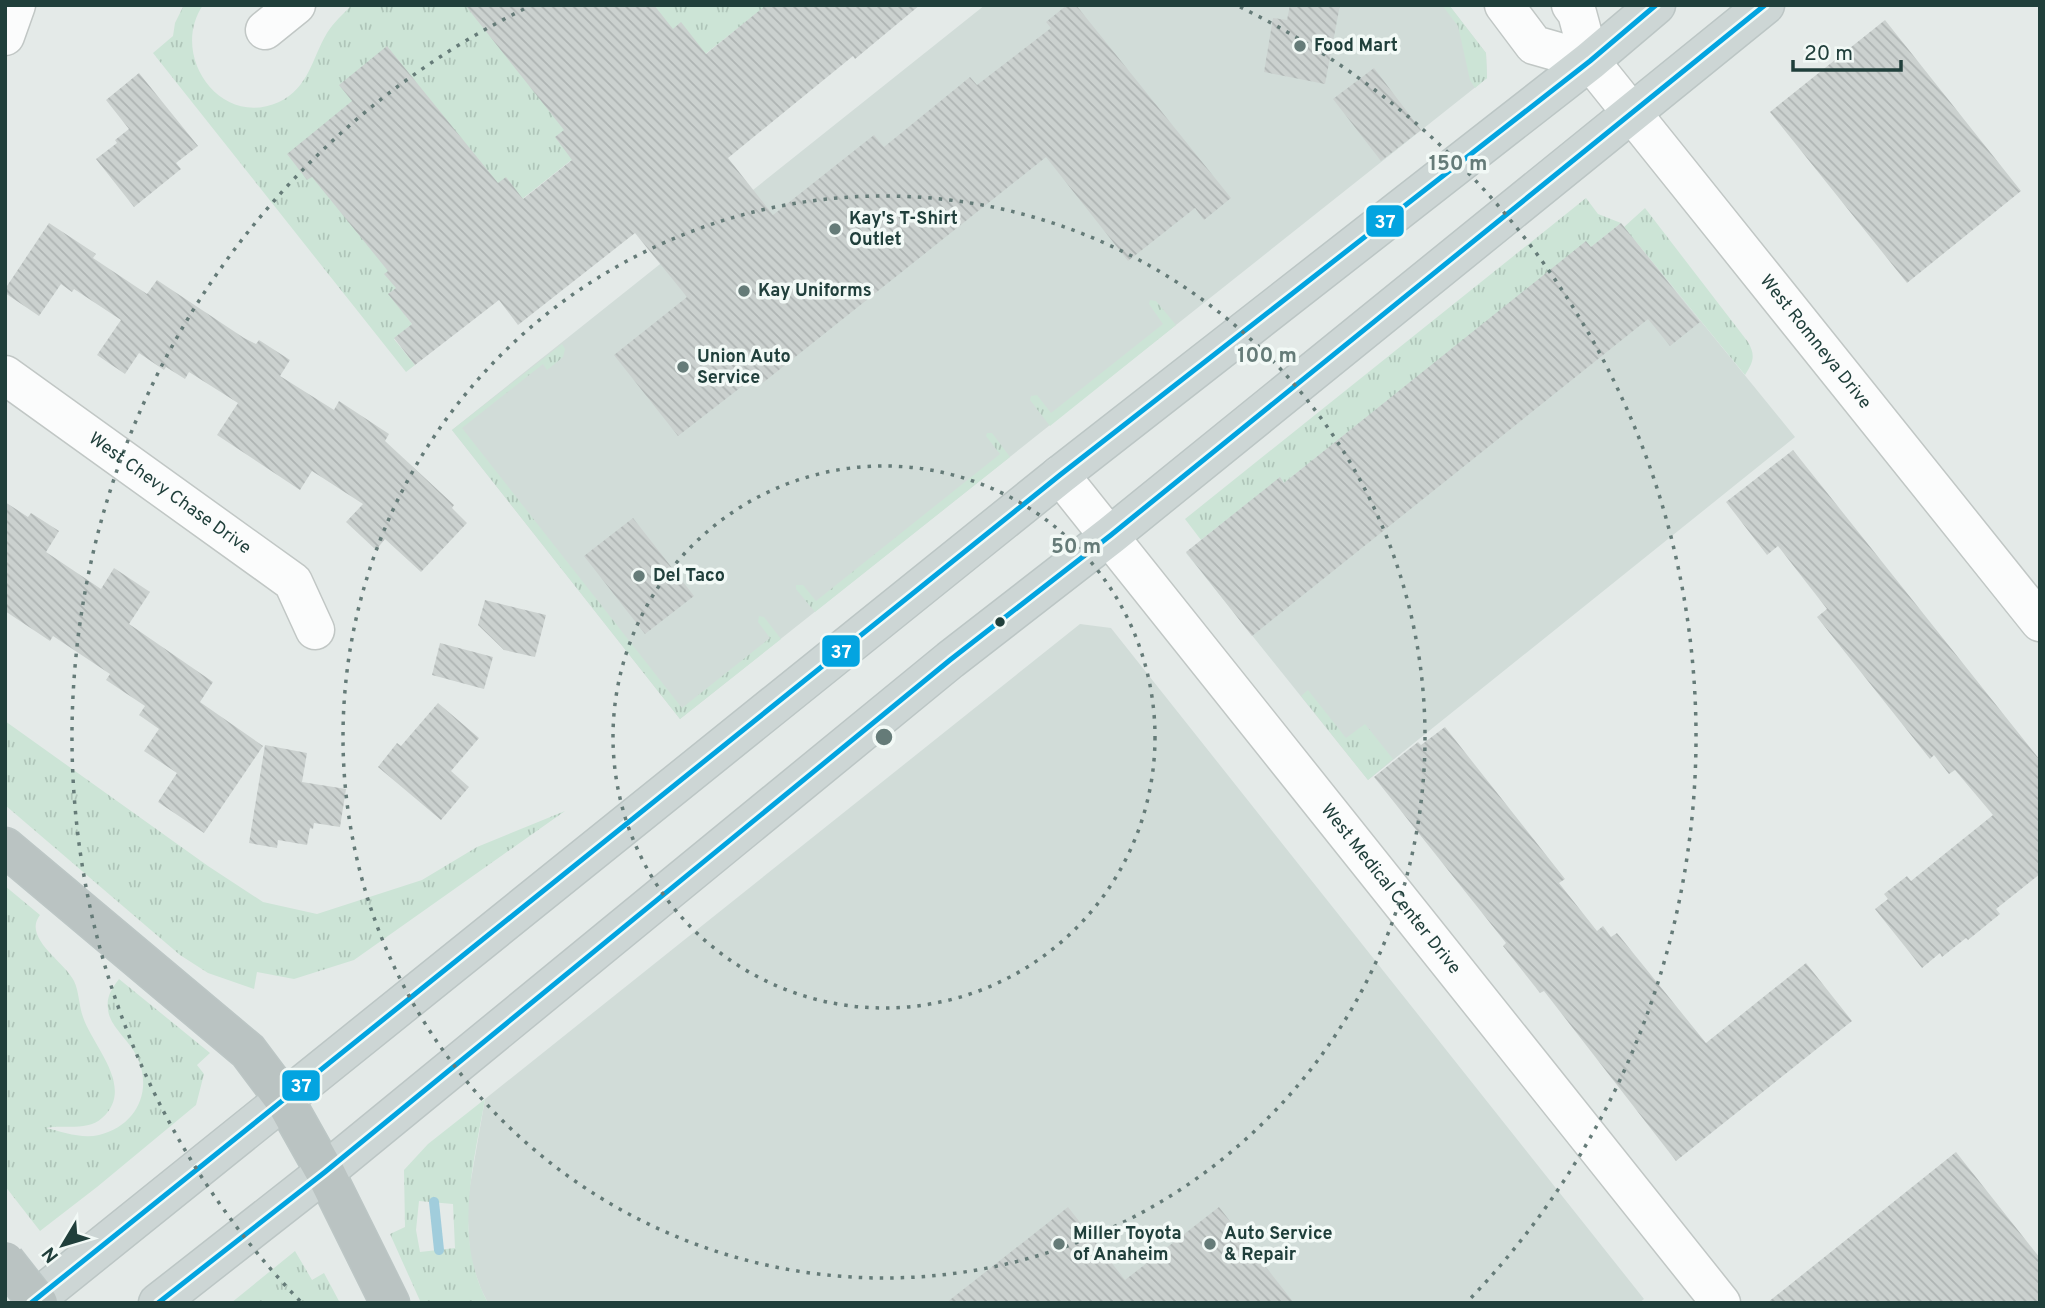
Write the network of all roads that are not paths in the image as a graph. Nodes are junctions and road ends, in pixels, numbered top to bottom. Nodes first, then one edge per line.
1 (16, 5) edge
2 (296, 5) edge
3 (1504, 5) edge
4 (1571, 5) edge
5 (1656, 5) edge
6 (1765, 5) edge
7 (265, 30) dead end
8 (5, 37) edge
9 (1590, 61) junction
10 (1632, 112) junction
11 (5, 374) edge
12 (1060, 475) junction
13 (1111, 535) junction
14 (2040, 622) edge
15 (315, 630) dead end
16 (5, 847) edge
17 (284, 1099) junction
18 (325, 1172) junction
19 (5, 1261) edge
20 (31, 1303) edge
21 (38, 1303) edge
22 (158, 1303) edge
23 (390, 1303) edge
24 (1721, 1303) edge

1 - 8 street
2 - 7 street
3 - 9 street
4 - 9 street, West Romneya Drive
5 - 9 main road
6 - 10 main road
9 - 10 street, West Romneya Drive
9 - 12 main road
10 - 13 main road
10 - 14 street, West Romneya Drive
11 - 15 street, West Chevy Chase Drive
12 - 13 street, West Medical Center Drive
12 - 17 main road
13 - 18 main road
13 - 24 street, West Medical Center Drive
16 - 17 highway
17 - 18 highway
17 - 20 main road
18 - 22 main road
18 - 23 highway
19 - 21 highway, bridge

